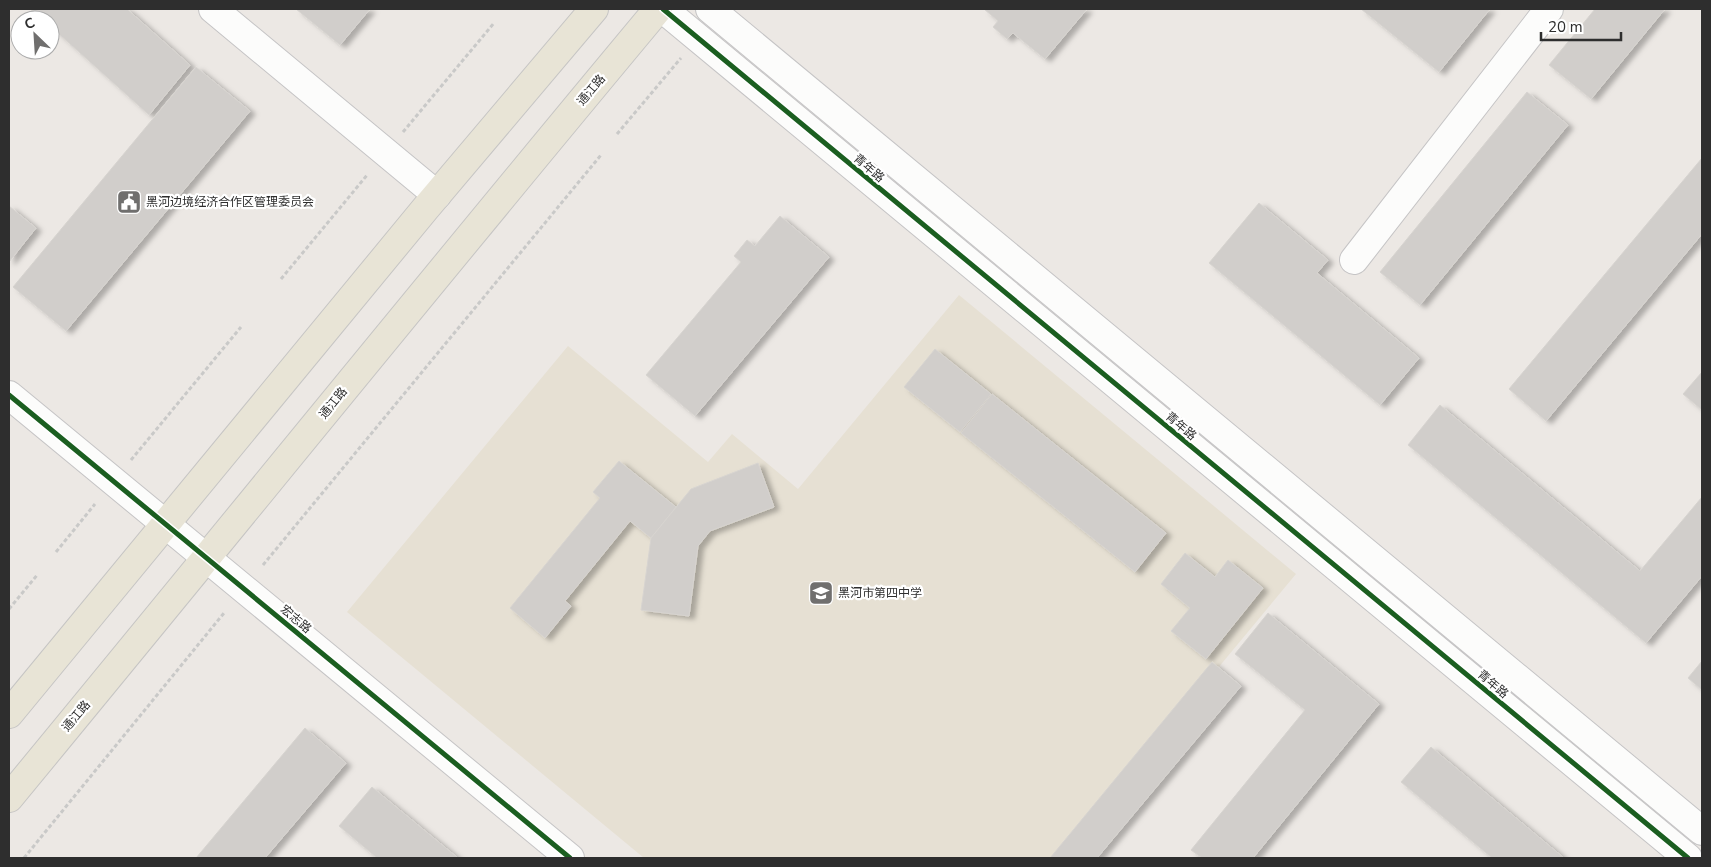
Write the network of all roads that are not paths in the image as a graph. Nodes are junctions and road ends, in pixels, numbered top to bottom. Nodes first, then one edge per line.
1 (212, 9) edge
2 (594, 9) edge
3 (658, 9) edge
4 (663, 9) edge
5 (710, 9) edge
6 (1549, 9) edge
7 (437, 195) junction
8 (1354, 260) dead end
9 (9, 395) edge
10 (166, 524) junction
11 (207, 558) junction
12 (9, 714) edge
13 (9, 798) edge
14 (1702, 831) edge
15 (570, 858) edge
16 (1688, 858) edge

1 - 7 street
2 - 7 main road
3 - 11 main road, 通江路
4 - 16 street, 青年路
5 - 14 street, 青年路
6 - 8 street
7 - 10 main road
9 - 10 street, 宏志路
10 - 11 street, 宏志路
10 - 12 main road
11 - 13 main road, 通江路
11 - 15 street, 宏志路

